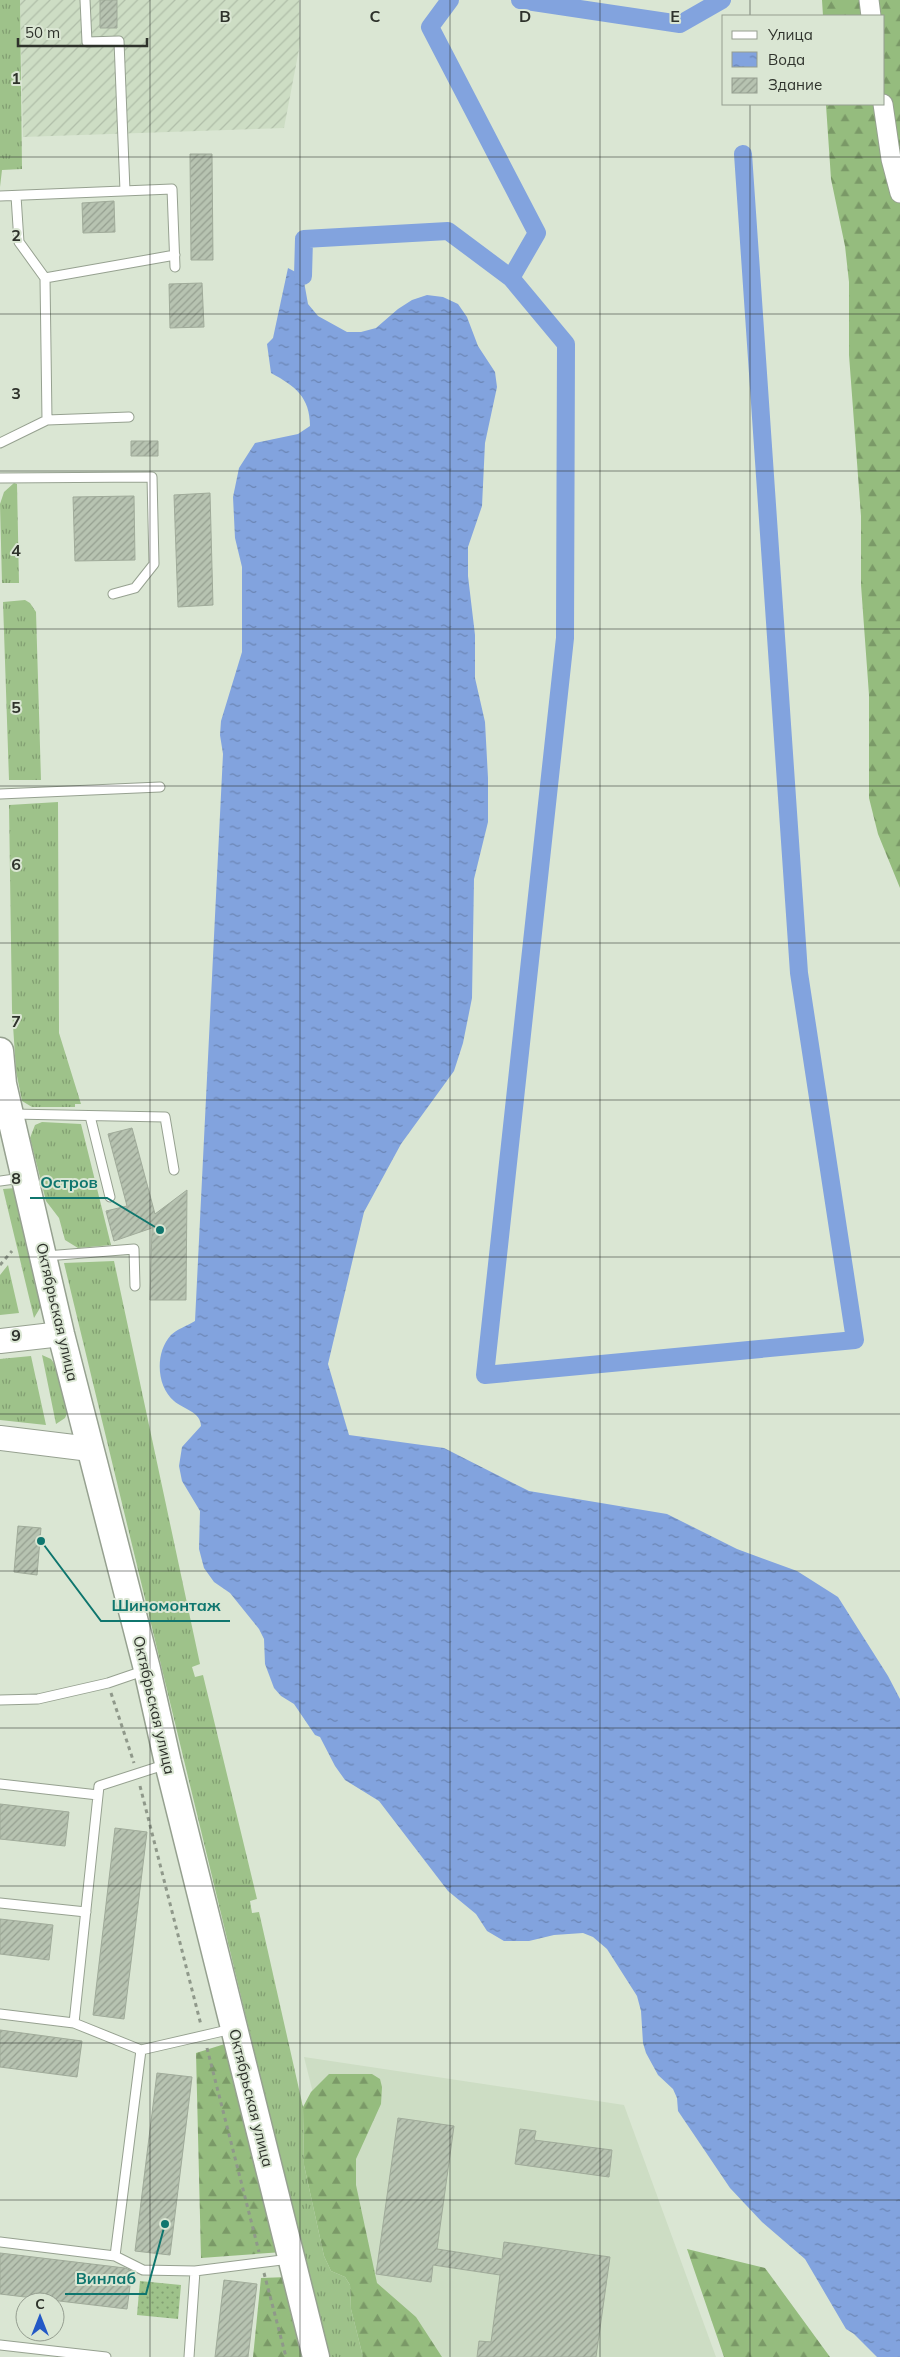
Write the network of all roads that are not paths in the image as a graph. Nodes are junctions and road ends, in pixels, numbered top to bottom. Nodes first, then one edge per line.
1 (85, 0) edge
2 (869, 0) edge
3 (871, 15) edge
4 (883, 105) edge
5 (126, 191) junction
6 (900, 193) edge
7 (0, 196) edge
8 (16, 196) junction
9 (174, 255) junction
10 (175, 267) dead end
11 (44, 278) junction
12 (129, 417) dead end
13 (47, 420) junction
14 (0, 443) edge
15 (0, 478) edge
16 (113, 594) dead end
17 (160, 787) dead end
18 (0, 794) edge
19 (0, 1051) edge
20 (11, 1114) junction
21 (90, 1116) junction
22 (174, 1170) dead end
23 (13, 1179) edge
24 (110, 1197) dead end
25 (43, 1256) junction
26 (135, 1286) dead end
27 (61, 1334) junction
28 (0, 1340) edge
29 (0, 1438) edge
30 (90, 1450) junction
31 (147, 1669) junction
32 (0, 1700) edge
33 (168, 1763) junction
34 (0, 1784) edge
35 (98, 1795) junction
36 (0, 1903) edge
37 (86, 1912) junction
38 (0, 2014) edge
39 (74, 2023) junction
40 (234, 2029) junction
41 (141, 2050) junction
42 (0, 2242) edge
43 (115, 2256) junction
44 (291, 2258) junction
45 (195, 2271) junction
46 (0, 2345) edge
47 (106, 2357) edge
48 (189, 2357) edge
49 (316, 2357) edge

1 - 5 lane
2 - 3 street
4 - 6 street
5 - 8 lane
5 - 9 lane
7 - 8 lane
8 - 11 lane
9 - 10 lane
9 - 11 lane
11 - 13 lane
12 - 13 lane
13 - 14 lane
15 - 16 lane
17 - 18 lane
19 - 20 main road, Октябрьская улица
20 - 21 lane
20 - 23 main road, Октябрьская улица
21 - 22 lane
21 - 24 lane
23 - 25 main road, Октябрьская улица
25 - 26 lane
25 - 27 main road, Октябрьская улица
27 - 28 street
27 - 30 main road, Октябрьская улица
29 - 30 street
30 - 31 main road, Октябрьская улица
31 - 32 lane
31 - 33 main road, Октябрьская улица
33 - 35 lane
33 - 40 main road, Октябрьская улица
34 - 35 lane
35 - 37 lane
36 - 37 lane
37 - 39 lane
38 - 39 lane
39 - 41 lane
40 - 41 lane
40 - 44 main road, Октябрьская улица
41 - 43 lane
42 - 43 lane
43 - 45 lane
44 - 45 lane
44 - 49 main road, Октябрьская улица
45 - 48 lane
46 - 47 lane

